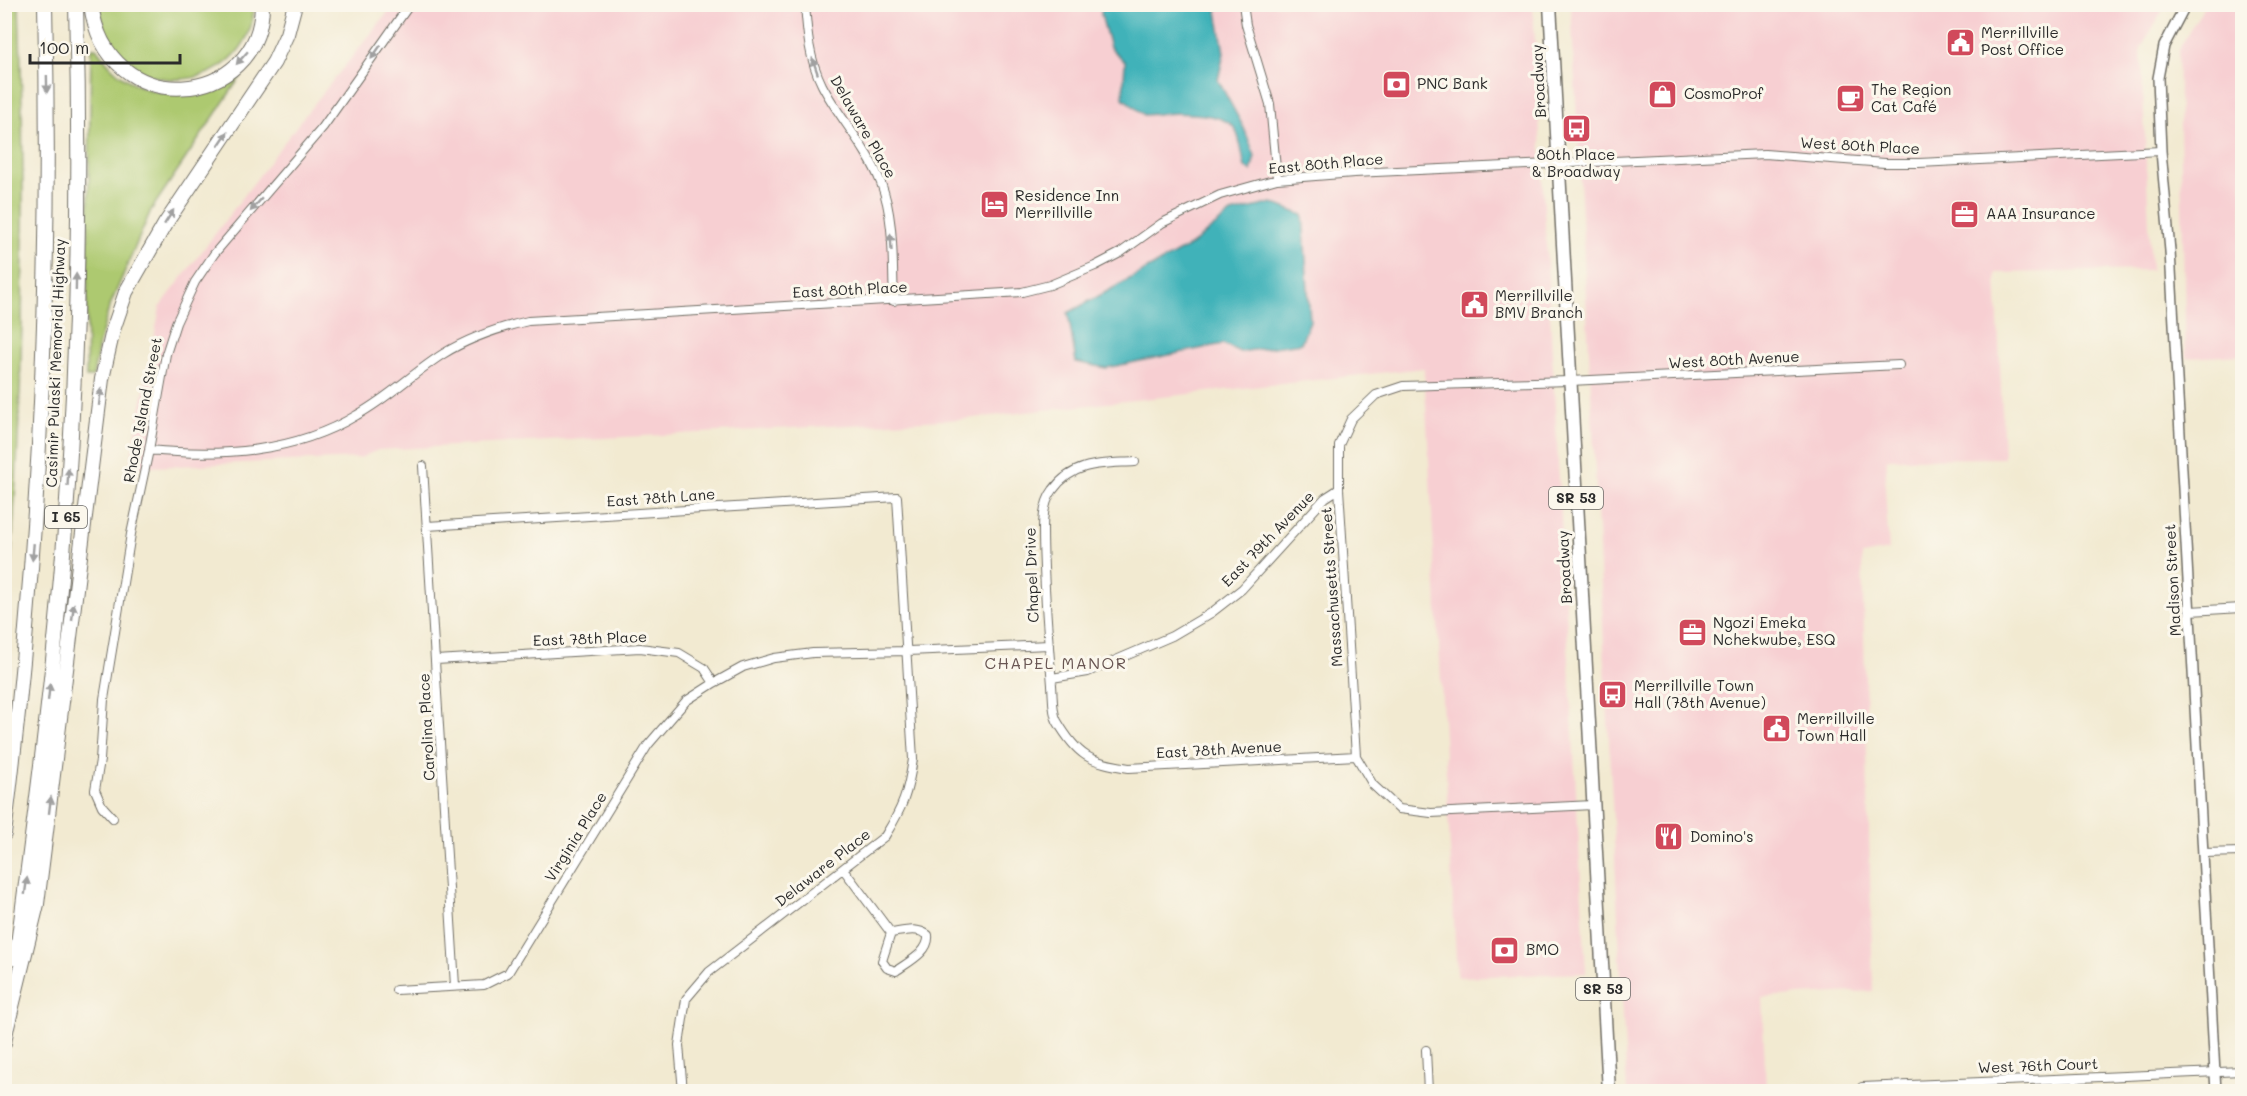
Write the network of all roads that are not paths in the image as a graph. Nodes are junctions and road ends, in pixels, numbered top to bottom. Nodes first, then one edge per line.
1 (45, 4) edge
2 (76, 4) edge
3 (91, 4) edge
4 (262, 4) edge
5 (295, 4) edge
6 (410, 4) edge
7 (805, 4) edge
8 (1243, 4) edge
9 (1550, 4) edge
10 (2186, 4) edge
11 (2161, 151) junction
12 (1557, 164) junction
13 (1277, 179) junction
14 (894, 301) junction
15 (1899, 365) dead end
16 (1569, 381) junction
17 (149, 450) junction
18 (1135, 462) dead end
19 (423, 466) dead end
20 (1340, 489) junction
21 (897, 497) joint
22 (426, 526) junction
23 (2242, 608) edge
24 (2190, 611) junction
25 (1049, 645) junction
26 (908, 651) junction
27 (436, 660) junction
28 (1052, 678) junction
29 (714, 683) junction
30 (1356, 756) junction
31 (1593, 805) junction
32 (113, 818) dead end
33 (4, 834) edge
34 (2242, 852) edge
35 (2204, 853) junction
36 (844, 870) junction
37 (891, 933) junction
38 (455, 986) junction
39 (396, 990) dead end
40 (7, 1027) junction
41 (4, 1043) edge
42 (1426, 1050) dead end
43 (2242, 1071) edge
44 (2215, 1072) junction
45 (1862, 1089) edge
46 (683, 1092) edge
47 (1428, 1092) edge
48 (1609, 1092) edge
49 (2216, 1092) edge

1 -> 33 highway, Casimir Pulaski Memorial Highway / I 65
40 -> 2 highway, Casimir Pulaski Memorial Highway / I 65
4 -> 3 highway
40 -> 5 highway
6 -> 17 street, Rhode Island Street
14 -> 7 street, Delaware Place
8 - 13 street
9 - 12 main road, Broadway / SR 53
10 - 11 street, Madison Street
11 - 12 street, West 80th Place
11 - 24 street, Madison Street
12 - 13 street, East 80th Place
12 - 16 main road, Broadway / SR 53
13 - 14 street, East 80th Place
14 - 17 street, East 80th Place
15 - 16 street, West 80th Avenue
16 - 20 street, Massachusetts Street
16 - 31 main road, Broadway / SR 53
17 - 32 street, Rhode Island Street
18 - 25 street, Chapel Drive
19 - 22 street, Carolina Place
20 - 28 street, East 79th Avenue
20 - 30 street, Massachusetts Street
21 - 22 street, East 78th Lane
21 - 26 street, Delaware Place
22 - 27 street, Carolina Place
23 - 24 street
24 - 35 street, Madison Street
25 - 26 street
25 - 28 street, East 78th Avenue
26 - 29 street
26 - 36 street, Delaware Place
27 - 29 street, East 78th Place
27 - 38 street, Carolina Place
28 - 30 street, East 78th Avenue
29 - 38 street, Virginia Place
30 - 31 street
31 - 48 main road, Broadway / SR 53
34 - 35 street
35 - 44 street, Madison Street
36 - 37 street
36 - 46 street, Delaware Place
37 - 37 street
38 - 39 street, Virginia Place
40 - 41 highway, Casimir Pulaski Memorial Highway / I 65
42 - 47 street
43 - 44 street, West 76th Court
44 - 45 street, West 76th Court
44 - 49 street, Madison Street

